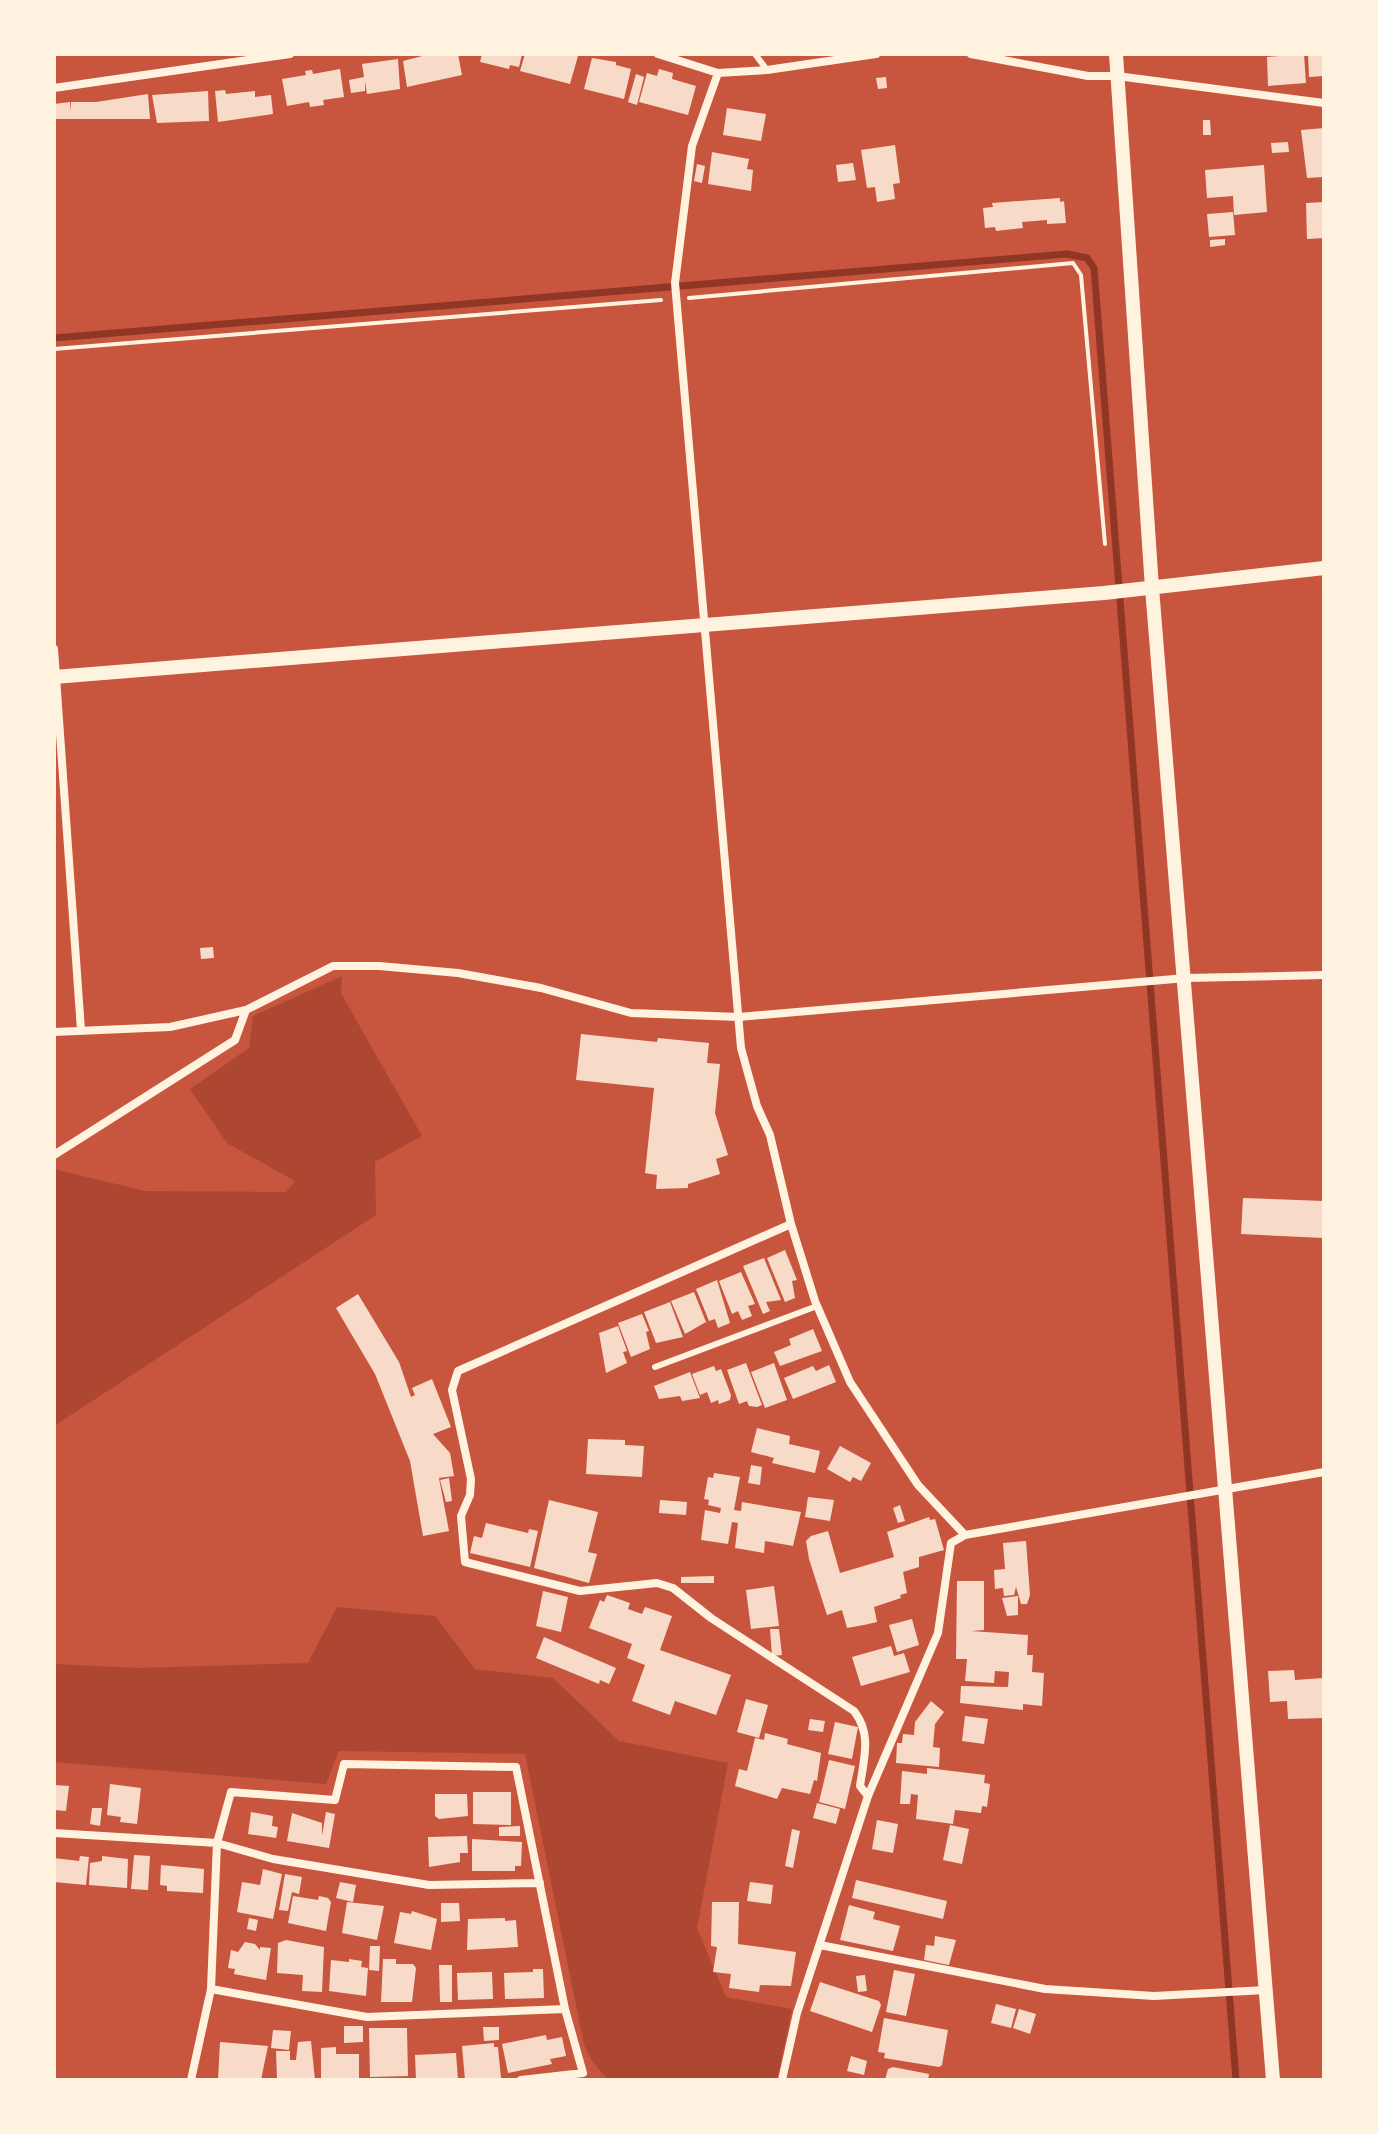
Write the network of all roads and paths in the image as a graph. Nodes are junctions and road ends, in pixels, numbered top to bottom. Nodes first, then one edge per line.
1 (290, 54) edge
2 (658, 54) edge
3 (755, 54) edge
4 (876, 54) edge
5 (971, 54) edge
6 (1116, 54) edge
7 (767, 70) junction
8 (718, 73) junction
9 (1117, 76) junction
10 (54, 88) edge
11 (1324, 103) edge
12 (675, 292) junction
13 (54, 349) edge
14 (1105, 544) dead end
15 (1324, 568) edge
16 (1152, 588) junction
17 (704, 627) junction
18 (54, 649) edge
19 (55, 677) edge
20 (1324, 975) edge
21 (1186, 978) junction
22 (246, 1010) junction
23 (739, 1017) junction
24 (81, 1030) junction
25 (54, 1032) edge
26 (54, 1155) edge
27 (791, 1224) junction
28 (817, 1306) junction
29 (655, 1367) dead end
30 (1324, 1472) edge
31 (1225, 1488) junction
32 (965, 1535) junction
33 (868, 1796) junction
34 (54, 1833) edge
35 (217, 1843) junction
36 (540, 1883) junction
37 (820, 1945) junction
38 (211, 1989) junction
39 (1266, 1990) junction
40 (565, 2009) junction
41 (191, 2080) edge
42 (521, 2080) edge
43 (782, 2080) edge
44 (1273, 2080) edge

1 - 10 street
2 - 8 street
3 - 7 lane
4 - 7 street
5 - 9 street
6 - 9 street
7 - 8 street
8 - 12 street
9 - 11 street
9 - 16 street
12 - 13 path
12 - 14 path
12 - 17 street
15 - 16 street
16 - 17 street
16 - 21 street
17 - 19 street
17 - 23 street
18 - 19 street
19 - 24 street
20 - 21 street
21 - 23 street
21 - 31 street
22 - 23 street
22 - 24 street
22 - 26 street
23 - 27 street
24 - 25 street
27 - 28 street
27 - 33 street
28 - 29 lane
28 - 32 street
30 - 31 street
31 - 32 street
31 - 39 street
32 - 33 street
33 - 37 street
34 - 35 street
35 - 36 street
35 - 36 street
35 - 38 street
36 - 40 street
37 - 39 street
37 - 43 street
38 - 40 street
38 - 41 street
39 - 44 street
40 - 42 street

